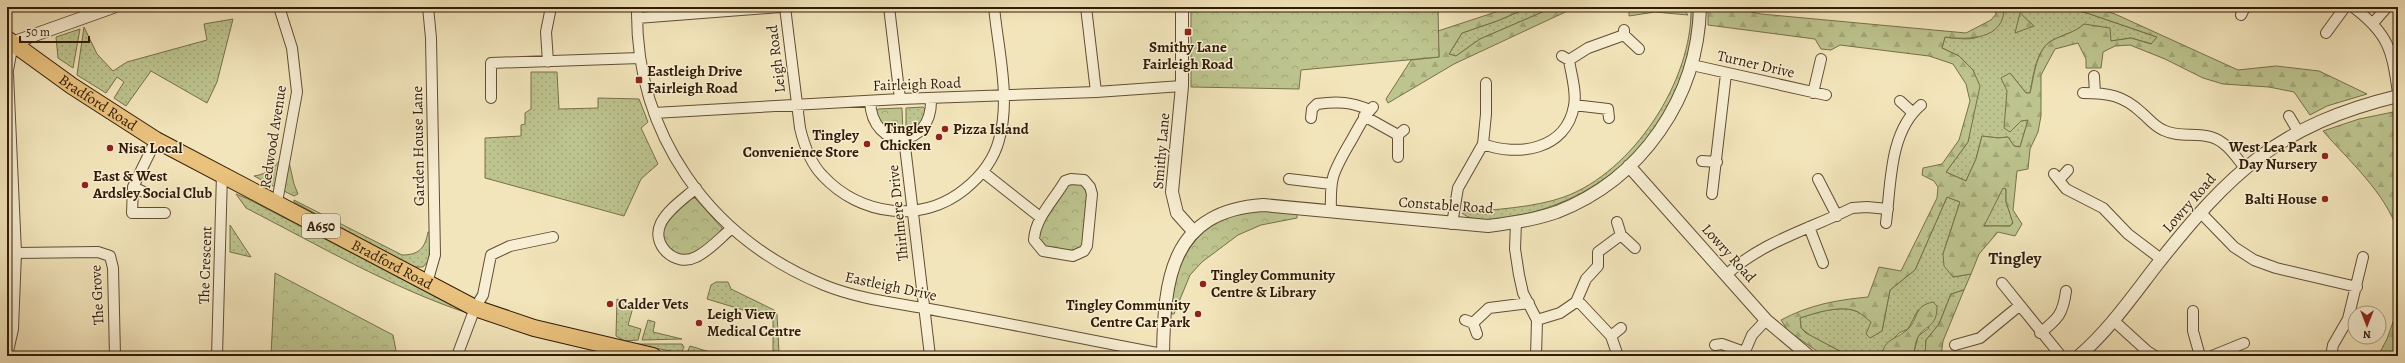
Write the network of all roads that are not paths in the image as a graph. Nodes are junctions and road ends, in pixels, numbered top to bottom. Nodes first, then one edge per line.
1 (113, 7) edge
2 (279, 7) edge
3 (428, 7) edge
4 (551, 7) edge
5 (637, 7) edge
6 (780, 7) edge
7 (785, 7) edge
8 (889, 7) edge
9 (994, 7) edge
10 (1086, 7) edge
11 (1182, 7) edge
12 (1700, 7) edge
13 (2345, 7) edge
14 (2353, 7) edge
15 (2387, 7) edge
16 (637, 18) junction
17 (2374, 22) junction
18 (2326, 33) dead end
19 (10, 41) edge
20 (1639, 49) dead end
21 (640, 58) junction
22 (1820, 59) dead end
23 (548, 62) junction
24 (1692, 65) junction
25 (7, 70) edge
26 (7, 74) edge
27 (1726, 74) junction
28 (2094, 76) dead end
29 (1486, 83) dead end
30 (1182, 86) junction
31 (1096, 92) junction
32 (1813, 93) junction
33 (2083, 93) dead end
34 (2095, 93) junction
35 (1826, 95) dead end
36 (2398, 95) edge
37 (1004, 96) junction
38 (491, 98) dead end
39 (931, 98) junction
40 (900, 99) junction
41 (870, 101) junction
42 (1900, 101) dead end
43 (1574, 105) junction
44 (1921, 105) dead end
45 (797, 107) junction
46 (1369, 111) junction
47 (1912, 112) junction
48 (654, 113) junction
49 (2289, 116) dead end
50 (1311, 118) dead end
51 (1609, 118) dead end
52 (2298, 131) junction
53 (904, 138) junction
54 (156, 140) junction
55 (1483, 144) junction
56 (1398, 157) dead end
57 (1702, 161) dead end
58 (1717, 162) junction
59 (1630, 166) junction
60 (2244, 168) junction
61 (2068, 170) dead end
62 (983, 172) junction
63 (222, 174) junction
64 (1289, 179) dead end
65 (1818, 179) dead end
66 (1331, 184) junction
67 (133, 187) junction
68 (696, 188) junction
69 (146, 193) dead end
70 (1712, 194) dead end
71 (277, 202) junction
72 (1888, 209) junction
73 (913, 211) junction
74 (1331, 211) junction
75 (2200, 212) junction
76 (165, 213) dead end
77 (1837, 216) junction
78 (1040, 217) junction
79 (1516, 222) junction
80 (1617, 222) dead end
81 (1886, 223) dead end
82 (1452, 224) junction
83 (1809, 227) junction
84 (732, 228) junction
85 (1194, 232) junction
86 (1621, 235) junction
87 (553, 237) dead end
88 (1635, 248) dead end
89 (15, 253) junction
90 (2363, 257) dead end
91 (2161, 259) junction
92 (1823, 263) dead end
93 (1726, 275) junction
94 (427, 283) junction
95 (2002, 283) dead end
96 (2357, 287) junction
97 (2066, 291) dead end
98 (1576, 302) junction
99 (1529, 303) junction
100 (2019, 306) junction
101 (475, 308) junction
102 (924, 308) junction
103 (2193, 311) dead end
104 (1537, 320) junction
105 (1766, 320) junction
106 (2113, 320) junction
107 (1621, 328) dead end
108 (2040, 333) junction
109 (1477, 334) dead end
110 (1611, 336) junction
111 (2244, 343) dead end
112 (1715, 345) dead end
113 (1955, 345) dead end
114 (7, 351) edge
115 (2232, 353) edge
116 (1744, 354) edge
117 (1163, 355) edge
118 (115, 356) edge
119 (217, 356) edge
120 (457, 356) edge
121 (653, 356) edge
122 (930, 356) edge
123 (1536, 356) edge
124 (1618, 356) edge
125 (1809, 356) edge
126 (2061, 356) edge
127 (2080, 356) edge
128 (2155, 356) edge
129 (2200, 356) edge
130 (2212, 356) edge
131 (2331, 356) edge

1 - 19 street
2 - 71 street, Redwood Avenue
3 - 94 street, Garden House Lane
4 - 23 street
5 - 16 street, Eastleigh Drive
6 - 16 street
7 - 45 street, Leigh Road
8 - 40 street
9 - 37 street
10 - 31 street
11 - 30 street, Smithy Lane
12 - 24 street, Constable Road
13 - 18 street
14 - 17 street
15 - 17 street
16 - 21 street, Eastleigh Drive
17 - 36 street
19 - 25 street
19 - 54 main road, Bradford Road / A650
20 - 43 street
21 - 23 street
21 - 48 street, Eastleigh Drive
22 - 32 street, Turner Drive
23 - 38 street
24 - 27 street, Turner Drive
24 - 59 street, Constable Road
26 - 89 street
27 - 32 street, Turner Drive
27 - 58 street
28 - 34 street
29 - 55 street
30 - 31 street, Fairleigh Road
30 - 85 street, Smithy Lane
31 - 37 street, Fairleigh Road
32 - 35 street, Turner Drive
33 - 34 street
34 - 60 street
36 - 52 street, Lowry Road
37 - 39 street, Fairleigh Road
37 - 62 street
39 - 40 street, Fairleigh Road
39 - 53 street
40 - 41 street, Fairleigh Road
41 - 45 street, Fairleigh Road
41 - 53 street
42 - 47 street
43 - 51 street
43 - 55 street
44 - 47 street
45 - 48 street, Fairleigh Road
45 - 73 street, Leigh Road
46 - 50 street
46 - 56 street
46 - 66 street
47 - 72 street
48 - 68 street, Eastleigh Drive
49 - 52 street
52 - 60 street, Lowry Road
53 - 73 street, Thirlmere Drive
54 - 63 main road, Bradford Road / A650
54 - 67 street
55 - 82 street
57 - 58 street
58 - 70 street
59 - 79 street, Constable Road
59 - 93 street, Lowry Road
60 - 75 street, Lowry Road
61 - 91 street
62 - 73 street, Leigh Road
62 - 78 street
63 - 71 main road, Bradford Road / A650
63 - 119 street, The Crescent
64 - 66 street
65 - 77 street
66 - 74 street
67 - 69 street
67 - 76 street
68 - 84 street, Eastleigh Drive
68 - 84 street
71 - 94 main road, Bradford Road / A650
72 - 77 street
72 - 81 street
73 - 102 street, Thirlmere Drive
74 - 82 street, Constable Road
74 - 85 street, Constable Road
75 - 91 street, Lowry Road
75 - 96 street
77 - 83 street
78 - 78 street
79 - 82 street, Constable Road
79 - 99 street
80 - 86 street
83 - 92 street
83 - 93 street
84 - 102 street, Eastleigh Drive
85 - 117 street
86 - 88 street
86 - 98 street
87 - 101 street
89 - 114 street
89 - 118 street, The Grove
90 - 96 street
91 - 106 street, Lowry Road
93 - 105 street, Lowry Road
94 - 101 main road, Bradford Road / A650
95 - 100 street
96 - 131 street
97 - 108 street
98 - 104 street
98 - 110 street
99 - 104 street
99 - 109 street
100 - 108 street
100 - 113 street
101 - 120 street
101 - 121 main road, Bradford Road / A650
102 - 117 street, Eastleigh Drive
102 - 122 street, Thirlmere Drive
103 - 129 street
104 - 123 street
105 - 116 street
105 - 125 street, Lowry Road
106 - 127 street, Lowry Road
106 - 128 street
107 - 110 street
108 - 126 street
110 - 124 street
111 - 115 street
112 - 116 street
115 - 130 street

